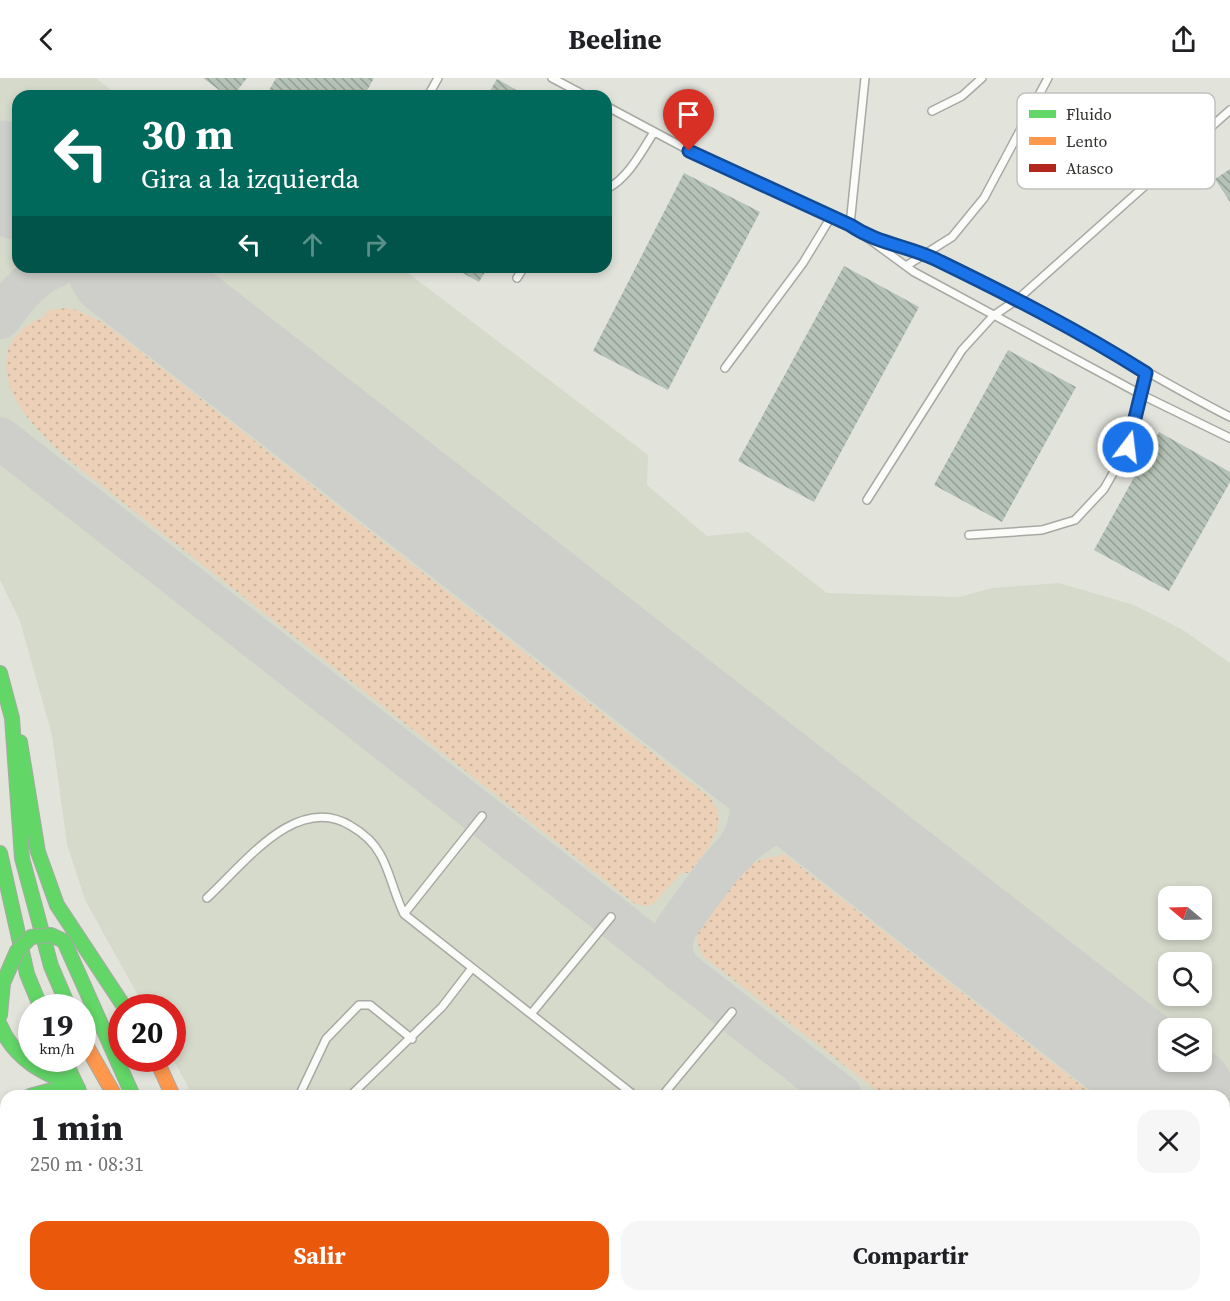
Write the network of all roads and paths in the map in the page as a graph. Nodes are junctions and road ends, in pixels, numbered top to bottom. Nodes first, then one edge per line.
1 (552, 78) edge
2 (864, 78) edge
3 (982, 78) edge
4 (1048, 78) edge
5 (575, 90) edge
6 (1040, 93) edge
7 (612, 109) edge
8 (1230, 110) edge
9 (932, 111) dead end
10 (1215, 123) edge
11 (654, 132) junction
12 (1017, 136) edge
13 (612, 187) edge
14 (1141, 189) edge
15 (831, 217) junction
16 (850, 225) junction
17 (868, 238) junction
18 (923, 254) junction
19 (906, 266) junction
20 (520, 273) edge
21 (517, 278) dead end
22 (1018, 299) junction
23 (993, 316) junction
24 (725, 368) dead end
25 (1146, 373) junction
26 (1142, 395) junction
27 (1230, 417) edge
28 (1230, 438) edge
29 (867, 500) dead end
30 (969, 535) dead end
31 (0, 673) edge
32 (12, 718) junction
33 (482, 816) dead end
34 (0, 853) edge
35 (207, 897) dead end
36 (404, 914) junction
37 (611, 917) dead end
38 (472, 968) junction
39 (35, 994) edge
40 (63, 994) edge
41 (116, 994) edge
42 (732, 1012) dead end
43 (531, 1014) junction
44 (0, 1015) edge
45 (0, 1024) edge
46 (412, 1039) junction
47 (96, 1063) edge
48 (69, 1072) edge
49 (162, 1072) edge
50 (72, 1090) edge
51 (76, 1090) edge
52 (112, 1090) edge
53 (130, 1090) edge
54 (170, 1090) edge
55 (302, 1090) edge
56 (357, 1090) edge
57 (627, 1090) edge
58 (667, 1090) edge

1 - 5 lane
2 - 16 lane
3 - 9 lane
4 - 6 lane
7 - 11 lane
8 - 10 lane
11 - 13 lane
11 - 15 lane
12 - 18 lane
14 - 22 lane
15 - 16 lane
15 - 24 lane
16 - 17 lane
17 - 18 lane
17 - 19 lane
18 - 19 lane
18 - 22 lane
19 - 23 lane
20 - 21 lane
22 - 23 lane
22 - 25 lane
23 - 26 lane
23 - 29 lane
25 - 26 lane
25 - 27 lane
26 - 28 lane
26 - 30 lane
31 - 32 main road
32 - 40 main road
32 - 41 main road
33 - 36 lane
34 - 39 main road
35 - 36 lane
36 - 38 lane
37 - 43 lane
38 - 43 lane
38 - 46 lane
42 - 58 lane
43 - 57 lane
44 - 53 main road, bridge
45 - 50 main road
46 - 55 lane
46 - 56 lane
47 - 52 main road
48 - 51 main road
49 - 54 main road

